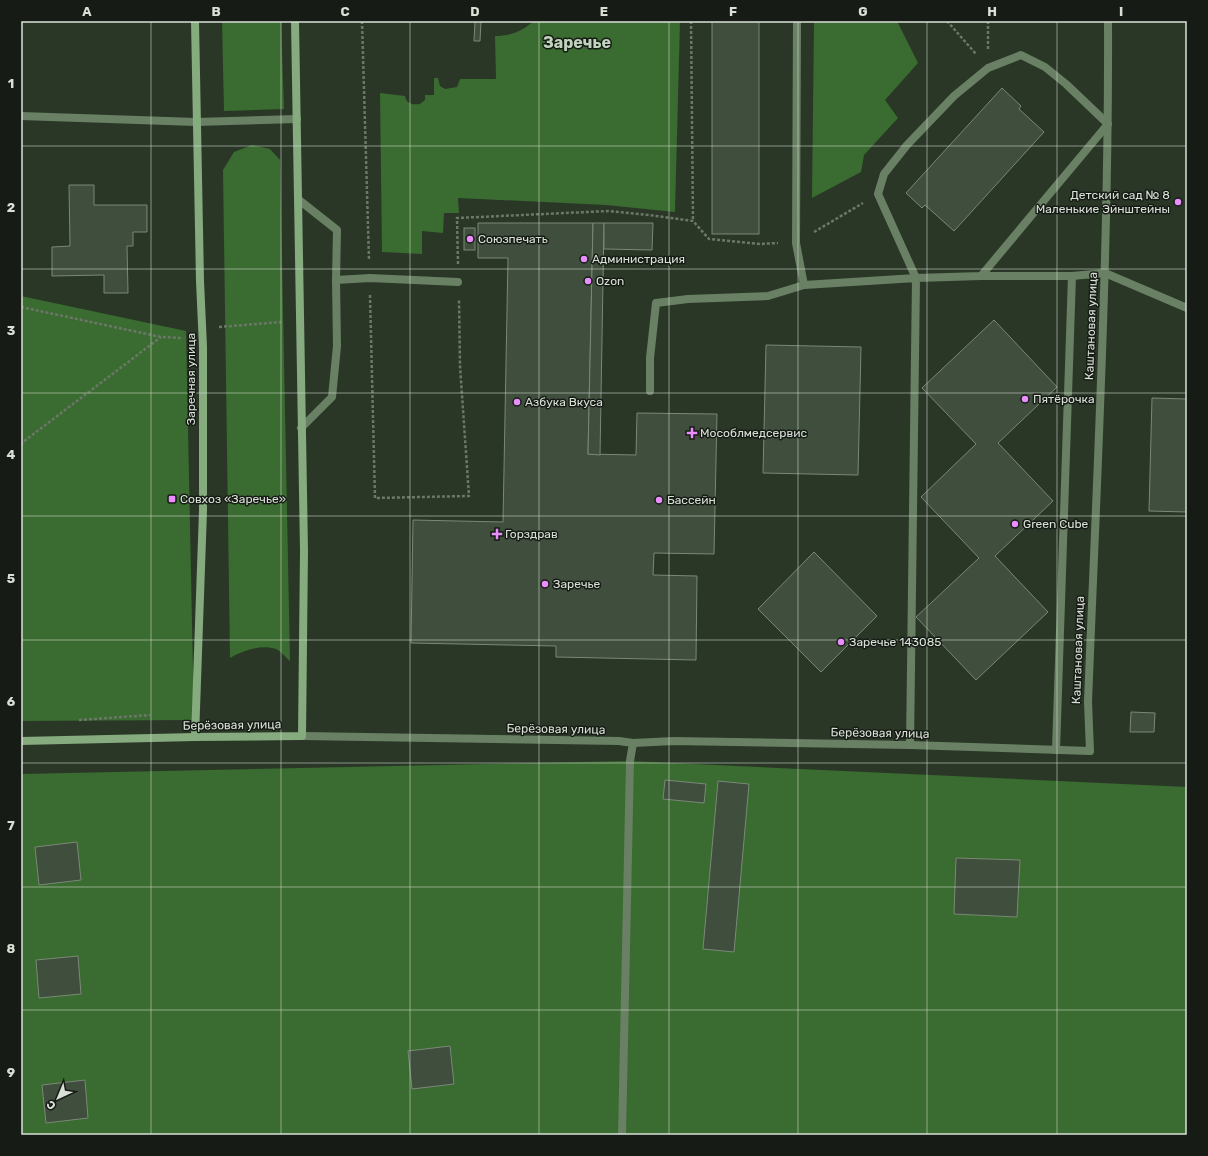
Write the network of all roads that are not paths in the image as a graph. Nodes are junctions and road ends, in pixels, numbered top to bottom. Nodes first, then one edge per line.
1 (195, 21) edge
2 (295, 21) edge
3 (797, 21) edge
4 (1108, 21) edge
5 (21, 116) edge
6 (297, 119) junction
7 (196, 122) junction
8 (1108, 124) junction
9 (299, 200) junction
10 (1105, 273) junction
11 (981, 276) junction
12 (1072, 276) junction
13 (916, 278) junction
14 (336, 280) junction
15 (458, 282) road end
16 (804, 285) junction
17 (1187, 308) edge
18 (650, 391) dead end
19 (301, 428) junction
20 (302, 736) junction
21 (195, 737) junction
22 (21, 741) edge
23 (633, 743) junction
24 (910, 745) junction
25 (1056, 750) junction
26 (1090, 751) joint
27 (622, 1135) edge

1 - 7 street, Заречная улица
2 - 6 street
3 - 16 street
4 - 8 street, Каштановая улица
5 - 7 street
6 - 7 street
6 - 9 street
7 - 21 street, Заречная улица
8 - 10 street, Каштановая улица
8 - 11 street
8 - 13 street
9 - 14 street
9 - 19 street
10 - 12 street
10 - 17 street
10 - 26 street, Каштановая улица
11 - 12 street
11 - 13 street
12 - 25 street
13 - 16 street
13 - 24 street
14 - 15 street
14 - 19 street
16 - 18 street
19 - 20 street
20 - 21 street, Берёзовая улица
20 - 23 street, Берёзовая улица
21 - 22 street, Берёзовая улица
23 - 24 street, Берёзовая улица
23 - 27 street
24 - 25 street, Берёзовая улица
25 - 26 street, Берёзовая улица

